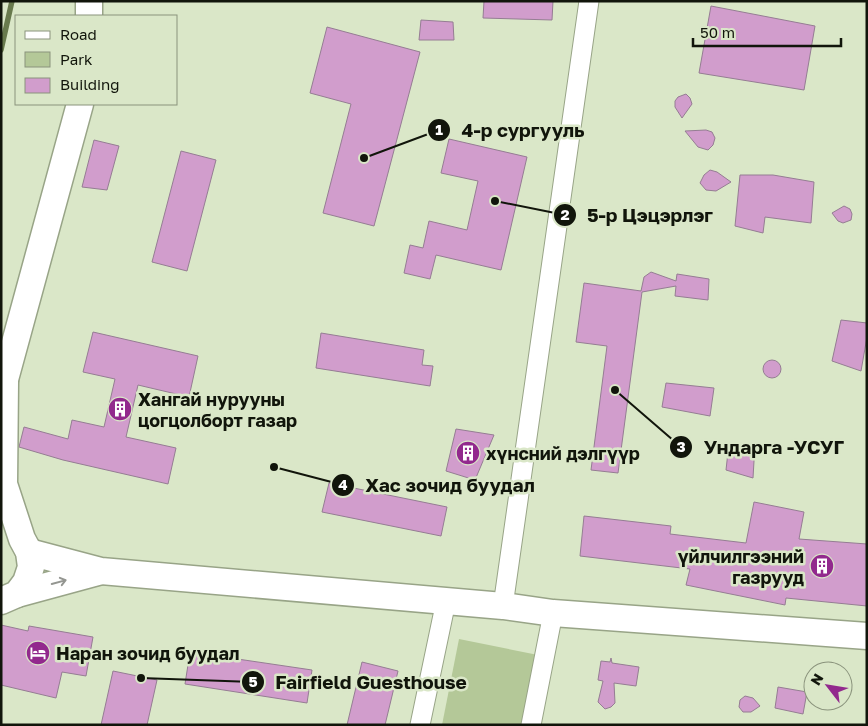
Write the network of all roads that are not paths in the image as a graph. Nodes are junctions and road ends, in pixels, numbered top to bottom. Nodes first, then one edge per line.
1 (90, 1) edge
2 (589, 1) edge
3 (89, 15) edge
4 (80, 105) edge
5 (3, 388) edge
6 (17, 539) edge
7 (101, 572) junction
8 (6, 599) edge
9 (446, 601) junction
10 (503, 606) junction
11 (553, 613) junction
12 (867, 636) edge
13 (420, 725) edge
14 (531, 725) edge

1 - 3 street
2 - 10 street
4 - 5 street
5 - 6 street
6 - 7 street
6 - 8 street
8 -> 7 street
7 - 9 street
9 - 10 street
9 - 13 street
10 - 11 street
11 - 12 street
11 - 14 street

